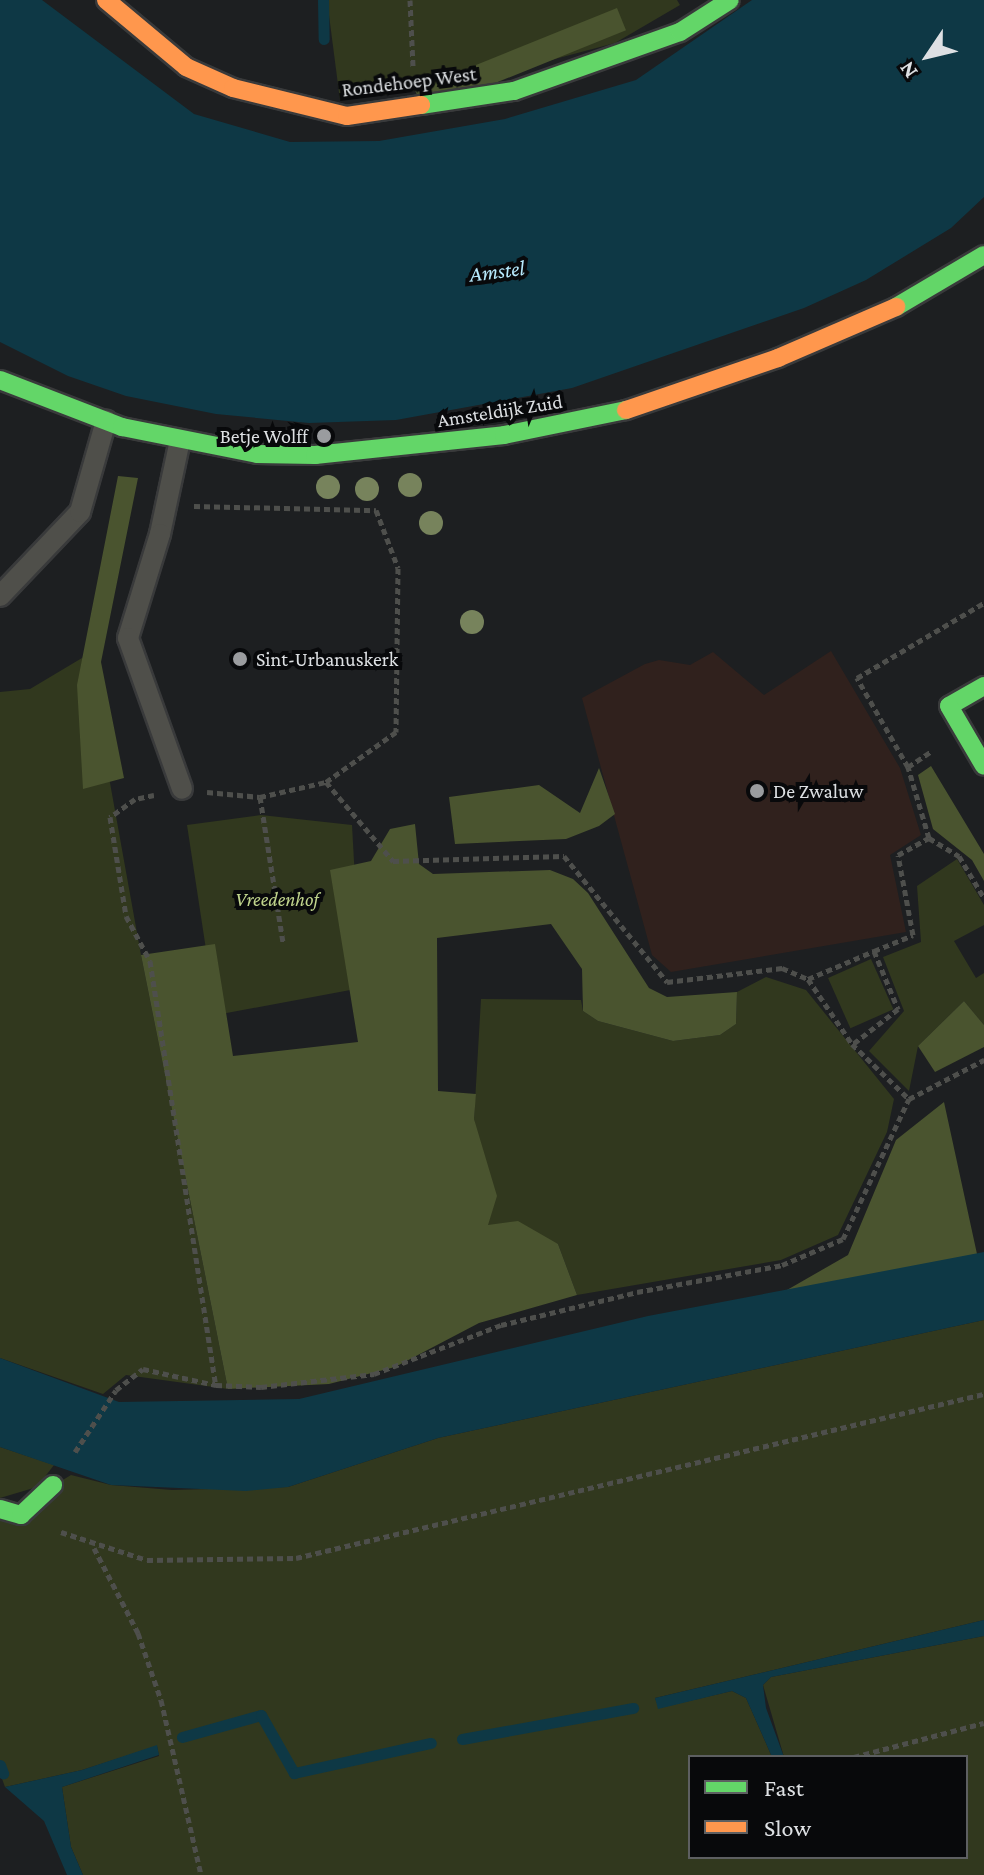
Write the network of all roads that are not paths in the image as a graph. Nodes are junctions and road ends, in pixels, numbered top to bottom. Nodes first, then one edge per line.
1 (106, 0) edge
2 (730, 0) edge
3 (984, 255) edge
4 (0, 380) edge
5 (106, 421) junction
6 (180, 440) junction
7 (0, 596) edge
8 (984, 686) edge
9 (984, 766) edge
10 (182, 789) road end
11 (53, 1485) road end
12 (0, 1509) edge

1 - 2 street, Rondehoep West
3 - 6 street, Amsteldijk Zuid
4 - 5 street, Amsteldijk Zuid
5 - 6 street, Amsteldijk Zuid
5 - 7 lane
6 - 10 lane
8 - 9 street
11 - 12 street

